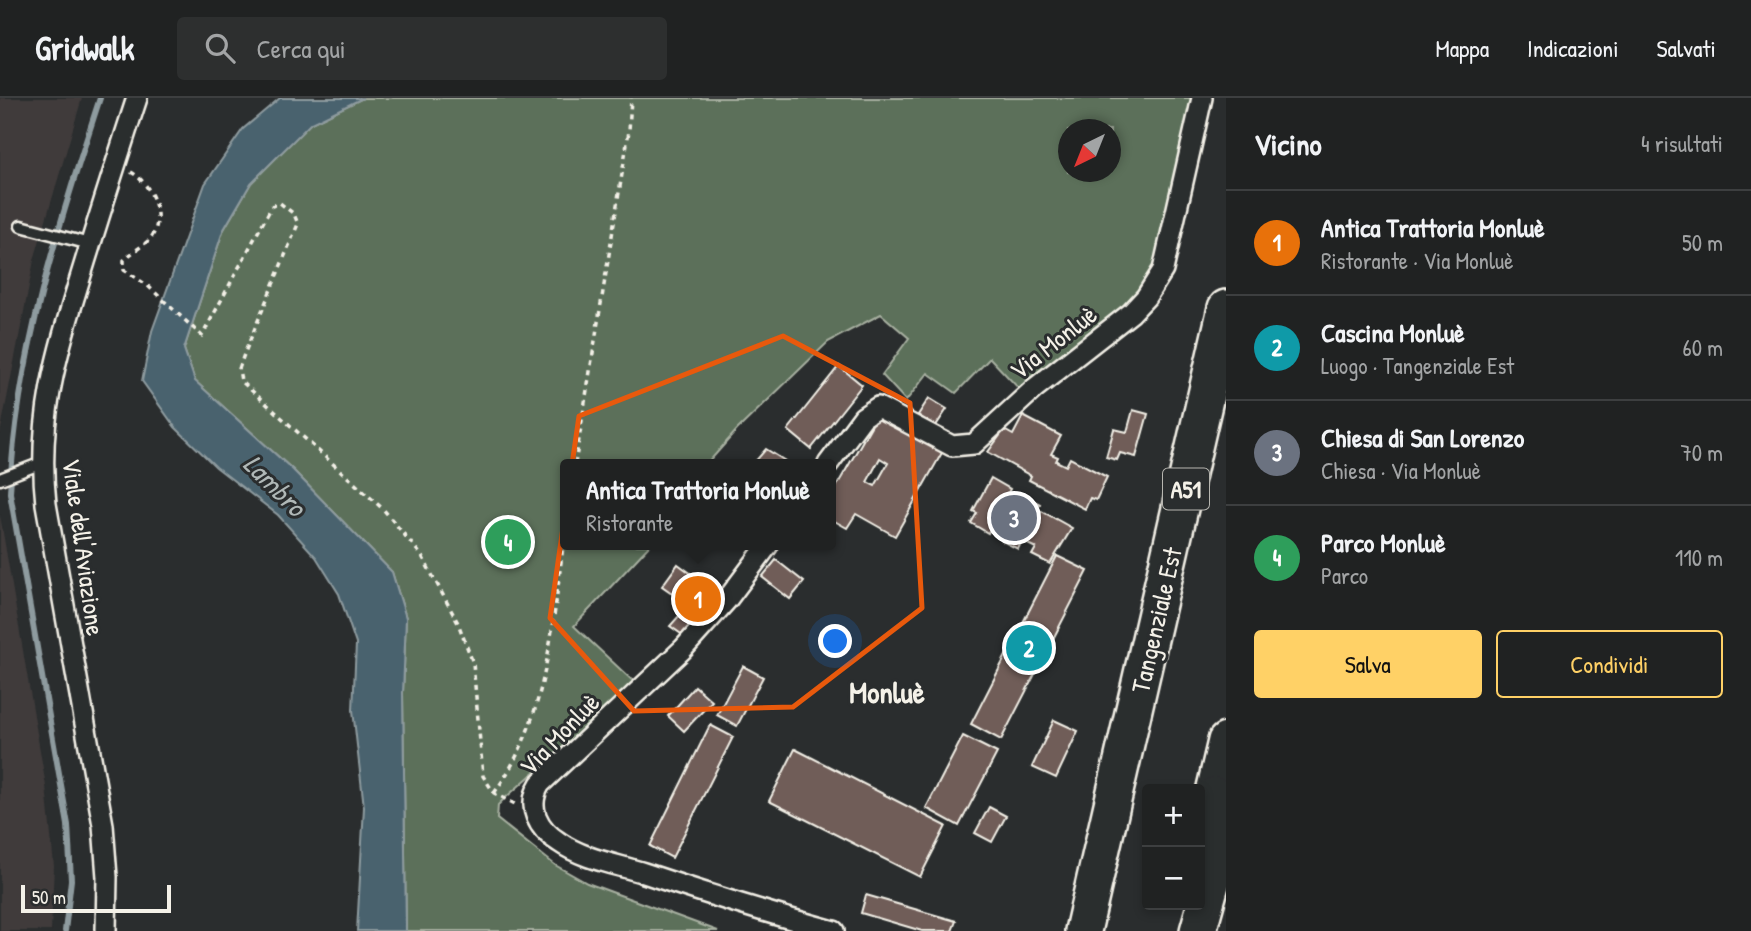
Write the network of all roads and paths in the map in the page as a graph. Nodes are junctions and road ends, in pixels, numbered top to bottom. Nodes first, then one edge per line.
1 (137, 98) edge
2 (631, 98) edge
3 (1202, 98) edge
4 (115, 164) junction
5 (21, 226) dead end
6 (90, 244) junction
7 (1226, 308) edge
8 (576, 459) edge
9 (832, 459) edge
10 (42, 463) junction
11 (3, 478) edge
12 (562, 550) edge
13 (764, 550) edge
14 (1145, 669) junction
15 (1226, 741) edge
16 (494, 793) junction
17 (1214, 795) junction
18 (533, 804) junction
19 (1200, 847) edge
20 (1183, 910) edge
21 (106, 931) edge
22 (834, 931) edge
23 (1060, 931) edge
24 (1083, 931) edge
25 (1177, 931) edge
26 (1198, 931) edge

1 - 4 street, Viale dell'Aviazione
2 - 8 path
3 - 9 street, Via Monluè
4 - 6 street, Viale dell'Aviazione
4 - 16 path
5 - 6 lane
6 - 10 street, Viale dell'Aviazione
7 - 14 highway, Tangenziale Est / A51
10 - 11 lane
10 - 21 street, Viale dell'Aviazione
12 - 16 path
13 - 18 street, Via Monluè
14 - 23 highway
14 - 24 highway, Tangenziale Est / A51
15 - 17 highway
16 - 18 path
17 - 19 highway
17 - 26 highway
18 - 22 street, Via Monluè
20 - 25 highway

